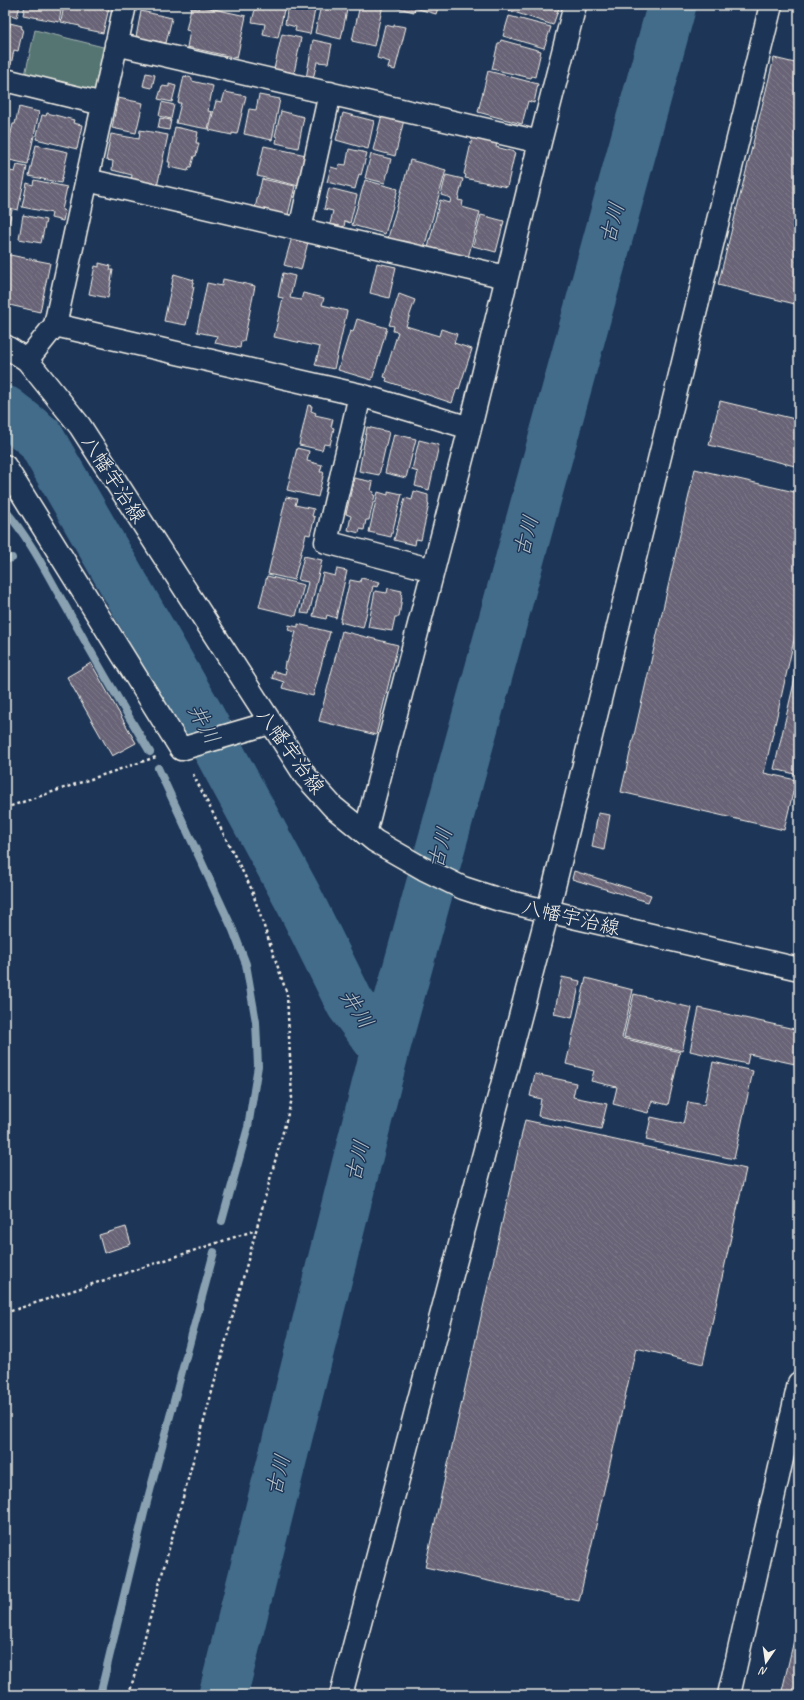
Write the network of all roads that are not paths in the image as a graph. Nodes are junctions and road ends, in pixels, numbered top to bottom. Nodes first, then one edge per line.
1 (125, 5) edge
2 (575, 5) edge
3 (771, 5) edge
4 (116, 44) junction
5 (5, 80) edge
6 (330, 93) junction
7 (103, 104) junction
8 (540, 142) junction
9 (87, 180) junction
10 (300, 229) junction
11 (506, 277) junction
12 (55, 325) junction
13 (5, 346) edge
14 (27, 360) junction
15 (360, 395) junction
16 (470, 428) junction
17 (5, 466) edge
18 (433, 570) junction
19 (270, 723) junction
20 (370, 837) junction
21 (541, 910) junction
22 (799, 969) edge
23 (799, 1383) edge
24 (341, 1695) edge
25 (729, 1695) edge

1 - 4 street
2 - 8 street
3 - 21 street
4 - 6 street
4 - 7 street
5 - 7 street
6 - 8 street
6 - 10 street
7 - 9 street
8 - 11 street
9 - 10 street
9 - 12 street
10 - 11 street
11 - 16 street
12 - 14 street
12 - 15 street
13 - 14 street, 八幡宇治線
14 - 19 street, 八幡宇治線
15 - 16 street
15 - 18 street
16 - 18 street
17 - 19 street
18 - 20 street
19 - 20 street, 八幡宇治線
20 - 21 street, 八幡宇治線
21 - 22 street, 八幡宇治線
21 - 24 street
23 - 25 street

